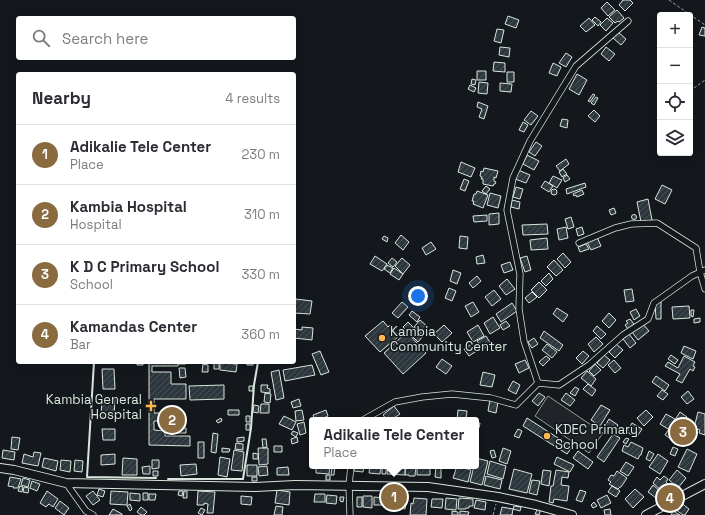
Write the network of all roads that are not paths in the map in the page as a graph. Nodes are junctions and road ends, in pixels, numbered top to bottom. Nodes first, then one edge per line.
1 (628, 21) dead end
2 (579, 243) dead end
3 (702, 271) edge
4 (705, 289) edge
5 (538, 383) junction
6 (368, 417) edge
7 (0, 468) edge
8 (352, 469) edge
9 (66, 483) junction
10 (705, 484) edge
11 (349, 485) junction
12 (93, 515) edge
13 (350, 515) edge
14 (572, 515) edge
15 (646, 515) edge

1 - 5 street
2 - 3 street
3 - 4 street
3 - 5 street
5 - 6 street
7 - 9 main road
8 - 11 street
9 - 11 main road
9 - 12 street
10 - 15 main road
11 - 13 street
11 - 14 main road

